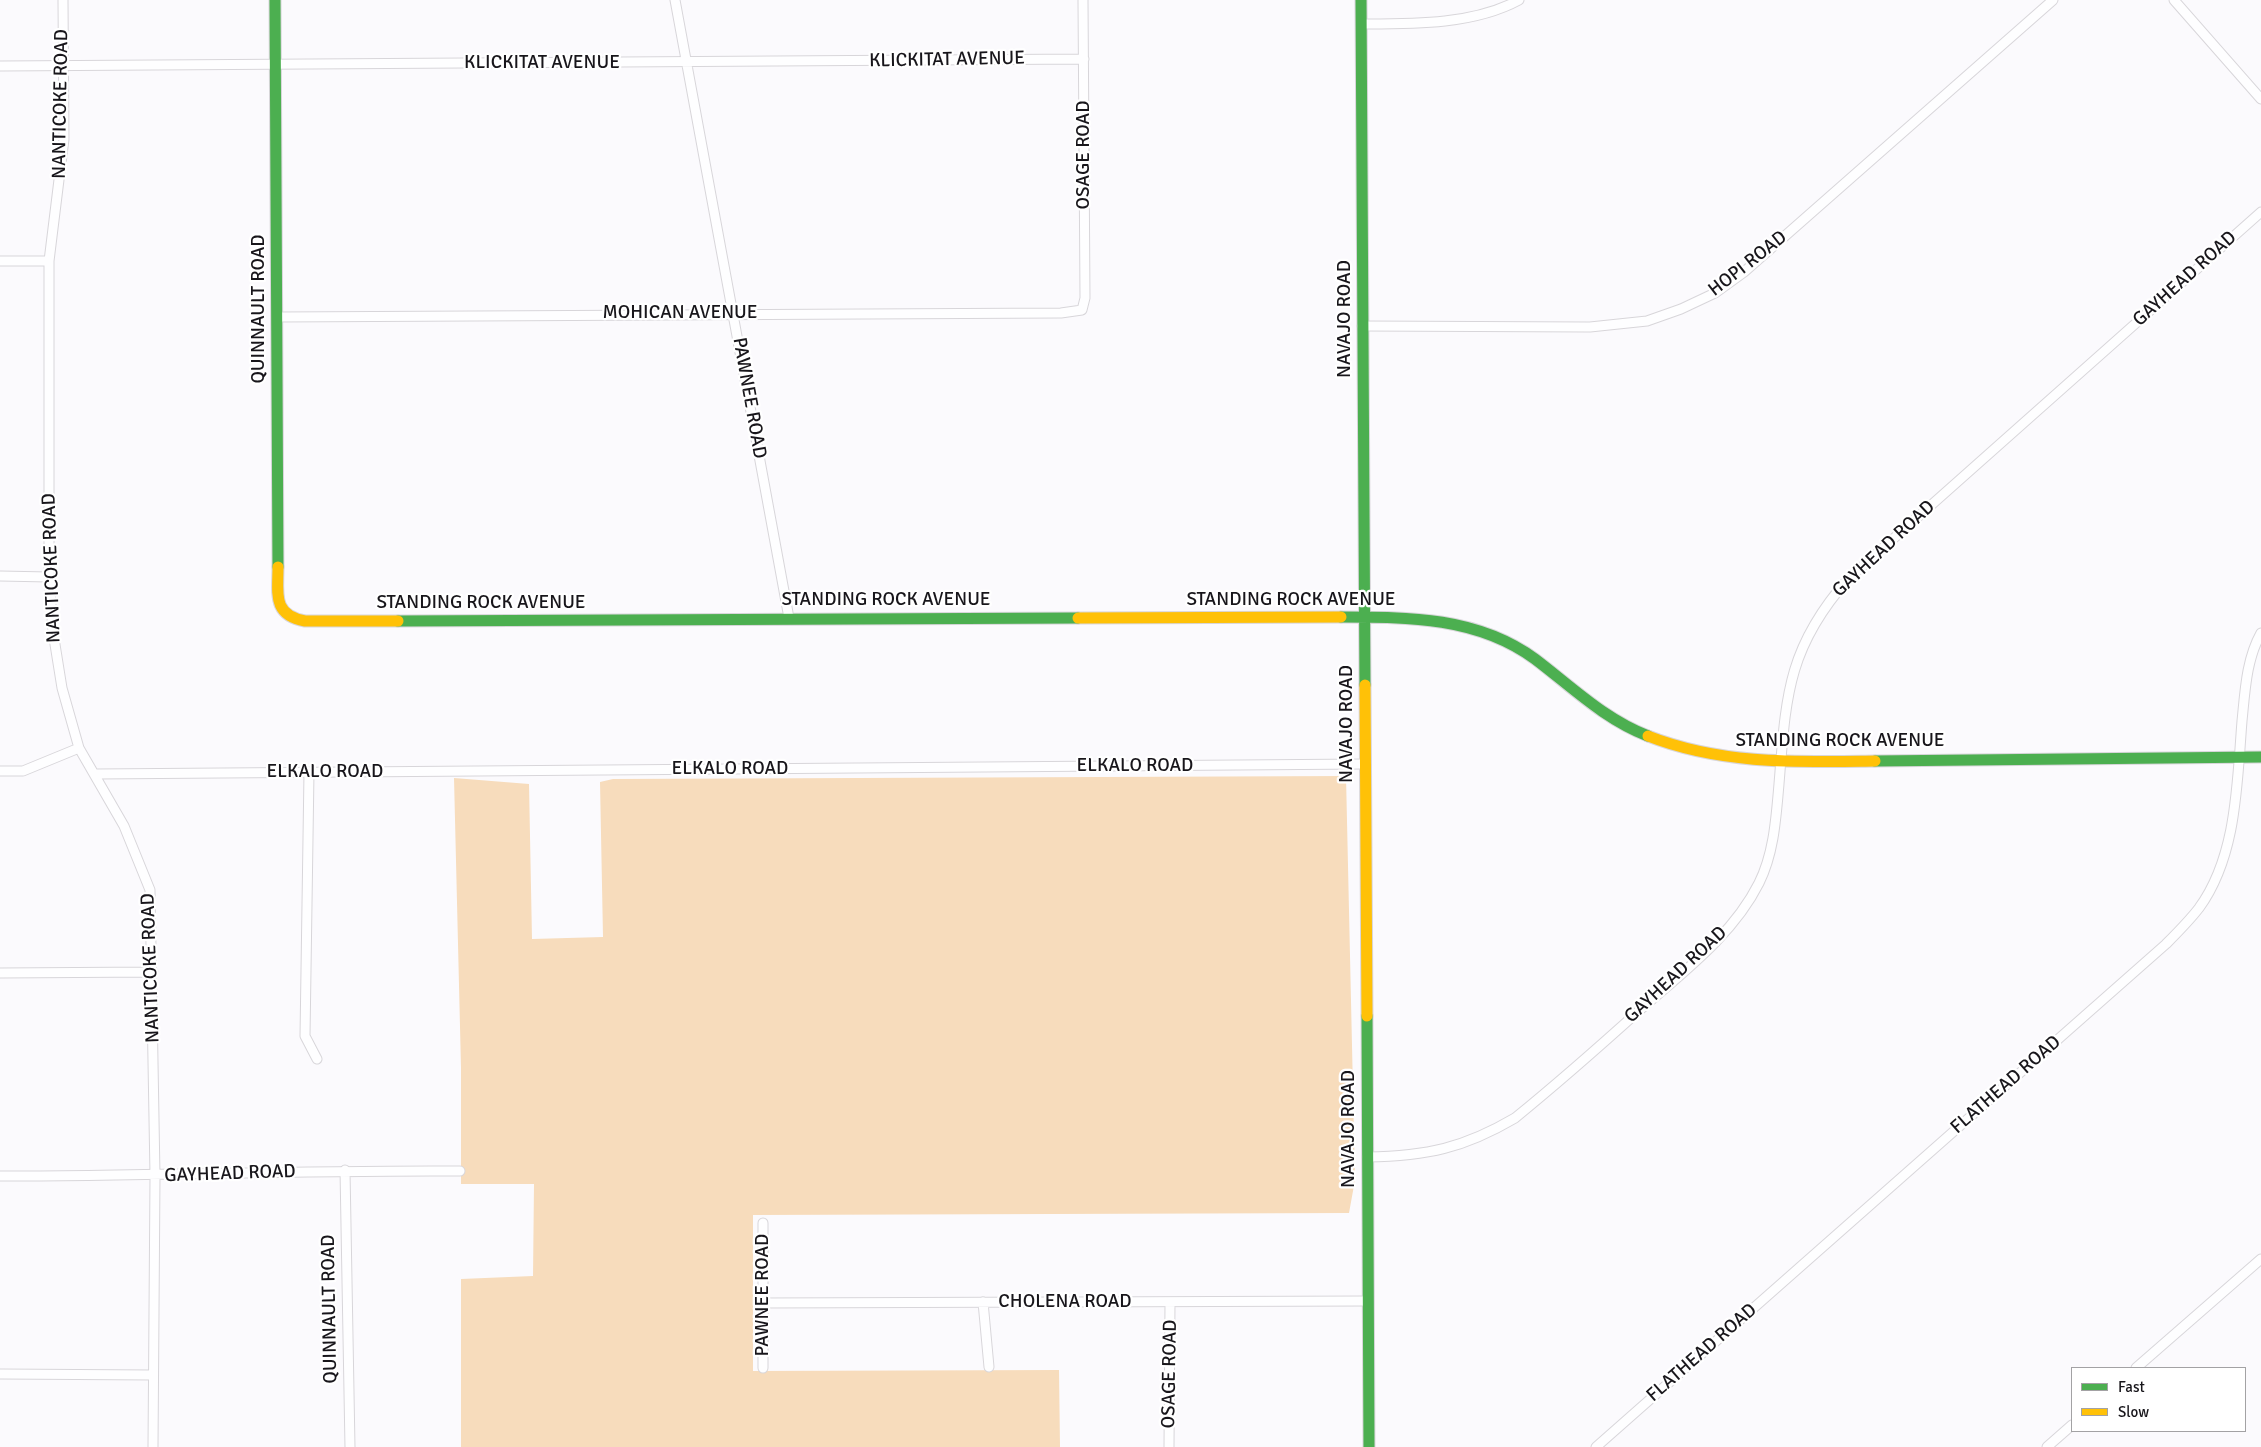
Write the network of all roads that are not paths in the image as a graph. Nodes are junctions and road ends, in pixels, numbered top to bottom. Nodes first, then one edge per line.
1 (63, 0) edge
2 (275, 0) edge
3 (675, 0) edge
4 (1083, 0) edge
5 (1361, 0) edge
6 (1520, 0) edge
7 (2053, 0) edge
8 (2174, 0) edge
9 (1361, 24) junction
10 (1084, 59) junction
11 (687, 63) junction
12 (276, 64) junction
13 (0, 66) edge
14 (64, 66) junction
15 (2261, 99) edge
16 (2261, 212) edge
17 (0, 262) edge
18 (49, 262) junction
19 (1082, 310) joint
20 (733, 313) junction
21 (277, 317) junction
22 (1362, 326) junction
23 (0, 576) edge
24 (49, 576) junction
25 (286, 615) joint
26 (1364, 616) junction
27 (789, 618) junction
28 (2261, 633) edge
29 (79, 748) junction
30 (2239, 757) junction
31 (2261, 757) edge
32 (1781, 762) junction
33 (1364, 764) junction
34 (0, 771) edge
35 (309, 772) junction
36 (96, 774) junction
37 (153, 972) junction
38 (0, 973) edge
39 (317, 1059) dead end
40 (1367, 1157) junction
41 (345, 1170) junction
42 (460, 1171) dead end
43 (0, 1176) edge
44 (155, 1176) junction
45 (763, 1223) dead end
46 (2261, 1259) edge
47 (1367, 1301) junction
48 (983, 1302) junction
49 (1170, 1302) junction
50 (763, 1304) junction
51 (2137, 1367) edge
52 (763, 1368) dead end
53 (988, 1368) dead end
54 (0, 1374) edge
55 (153, 1375) junction
56 (2071, 1426) edge
57 (153, 1447) edge
58 (350, 1447) edge
59 (1169, 1447) edge
60 (1368, 1447) edge
61 (1596, 1447) edge
62 (2047, 1447) edge

1 - 14 street, NANTICOKE ROAD
2 - 12 street, QUINNAULT ROAD
3 - 11 street, PAWNEE ROAD
4 - 10 street, OSAGE ROAD
5 - 9 street, NAVAJO ROAD
6 - 9 street
7 - 22 street, HOPI ROAD
8 - 15 street
9 - 22 street, NAVAJO ROAD
10 - 11 street, KLICKITAT AVENUE
10 - 19 street, OSAGE ROAD
11 - 12 street, KLICKITAT AVENUE
11 - 20 street, PAWNEE ROAD
12 - 14 street, KLICKITAT AVENUE
12 - 21 street, QUINNAULT ROAD
13 - 14 street, KLICKITAT AVENUE
14 - 18 street, NANTICOKE ROAD
16 - 32 street, GAYHEAD ROAD
17 - 18 street
18 - 24 street, NANTICOKE ROAD
19 - 20 street, MOHICAN AVENUE
20 - 21 street, MOHICAN AVENUE
20 - 27 street, PAWNEE ROAD
21 - 25 street, QUINNAULT ROAD
22 - 26 street, NAVAJO ROAD
23 - 24 street
24 - 29 street, NANTICOKE ROAD
25 - 27 street, STANDING ROCK AVENUE
26 - 27 street, STANDING ROCK AVENUE
26 - 32 street, STANDING ROCK AVENUE
26 - 33 street, NAVAJO ROAD
28 - 30 street, FLATHEAD ROAD
29 - 34 street
29 - 36 street, NANTICOKE ROAD
30 - 31 street, STANDING ROCK AVENUE
30 - 32 street, STANDING ROCK AVENUE
30 - 61 street, FLATHEAD ROAD
32 - 40 street, GAYHEAD ROAD
33 - 35 street, ELKALO ROAD
33 - 40 street, NAVAJO ROAD
35 - 36 street, ELKALO ROAD
35 - 39 street
36 - 37 street, NANTICOKE ROAD
37 - 38 street
37 - 44 street, NANTICOKE ROAD
40 - 47 street, NAVAJO ROAD
41 - 42 street, GAYHEAD ROAD
41 - 44 street, GAYHEAD ROAD
41 - 58 street, QUINNAULT ROAD
43 - 44 street, GAYHEAD ROAD
44 - 55 street, NANTICOKE ROAD
45 - 50 street, PAWNEE ROAD
46 - 51 street
47 - 49 street, CHOLENA ROAD
47 - 60 street, NAVAJO ROAD
48 - 49 street, CHOLENA ROAD
48 - 50 street, CHOLENA ROAD
48 - 53 street
49 - 59 street, OSAGE ROAD
50 - 52 street, PAWNEE ROAD
54 - 55 street
55 - 57 street, NANTICOKE ROAD
56 - 62 street

